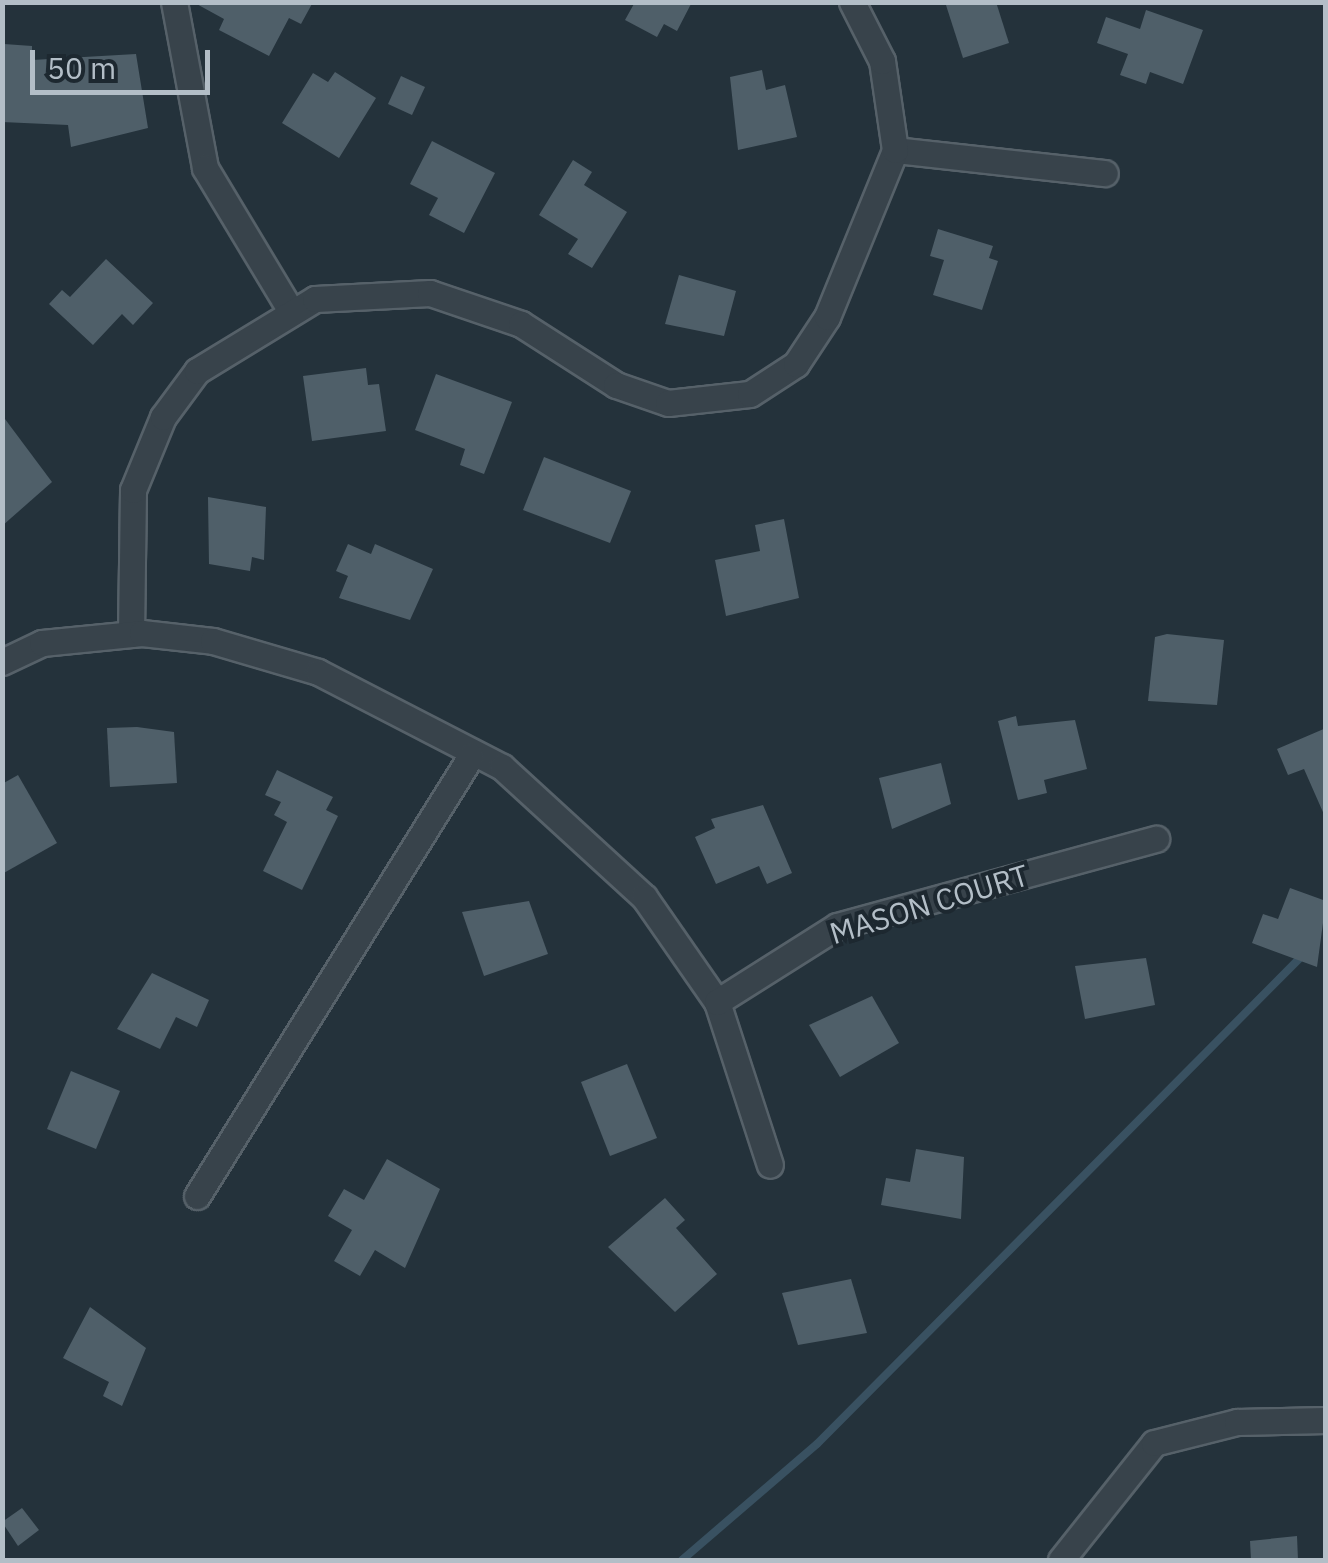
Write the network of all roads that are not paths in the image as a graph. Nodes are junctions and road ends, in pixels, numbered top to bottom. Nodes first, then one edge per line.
1 (174, 2) edge
2 (852, 2) edge
3 (895, 150) junction
4 (1105, 172) dead end
5 (291, 311) junction
6 (132, 634) junction
7 (2, 662) edge
8 (471, 756) junction
9 (1156, 839) dead end
10 (718, 1002) junction
11 (770, 1165) dead end
12 (197, 1196) dead end
13 (1326, 1420) edge
14 (1061, 1560) edge

1 - 5 street
2 - 3 street
3 - 4 street
3 - 5 street
5 - 6 street
6 - 7 street
6 - 8 street
8 - 10 street
8 - 12 street
9 - 10 street, MASON COURT
10 - 11 street
13 - 14 street

